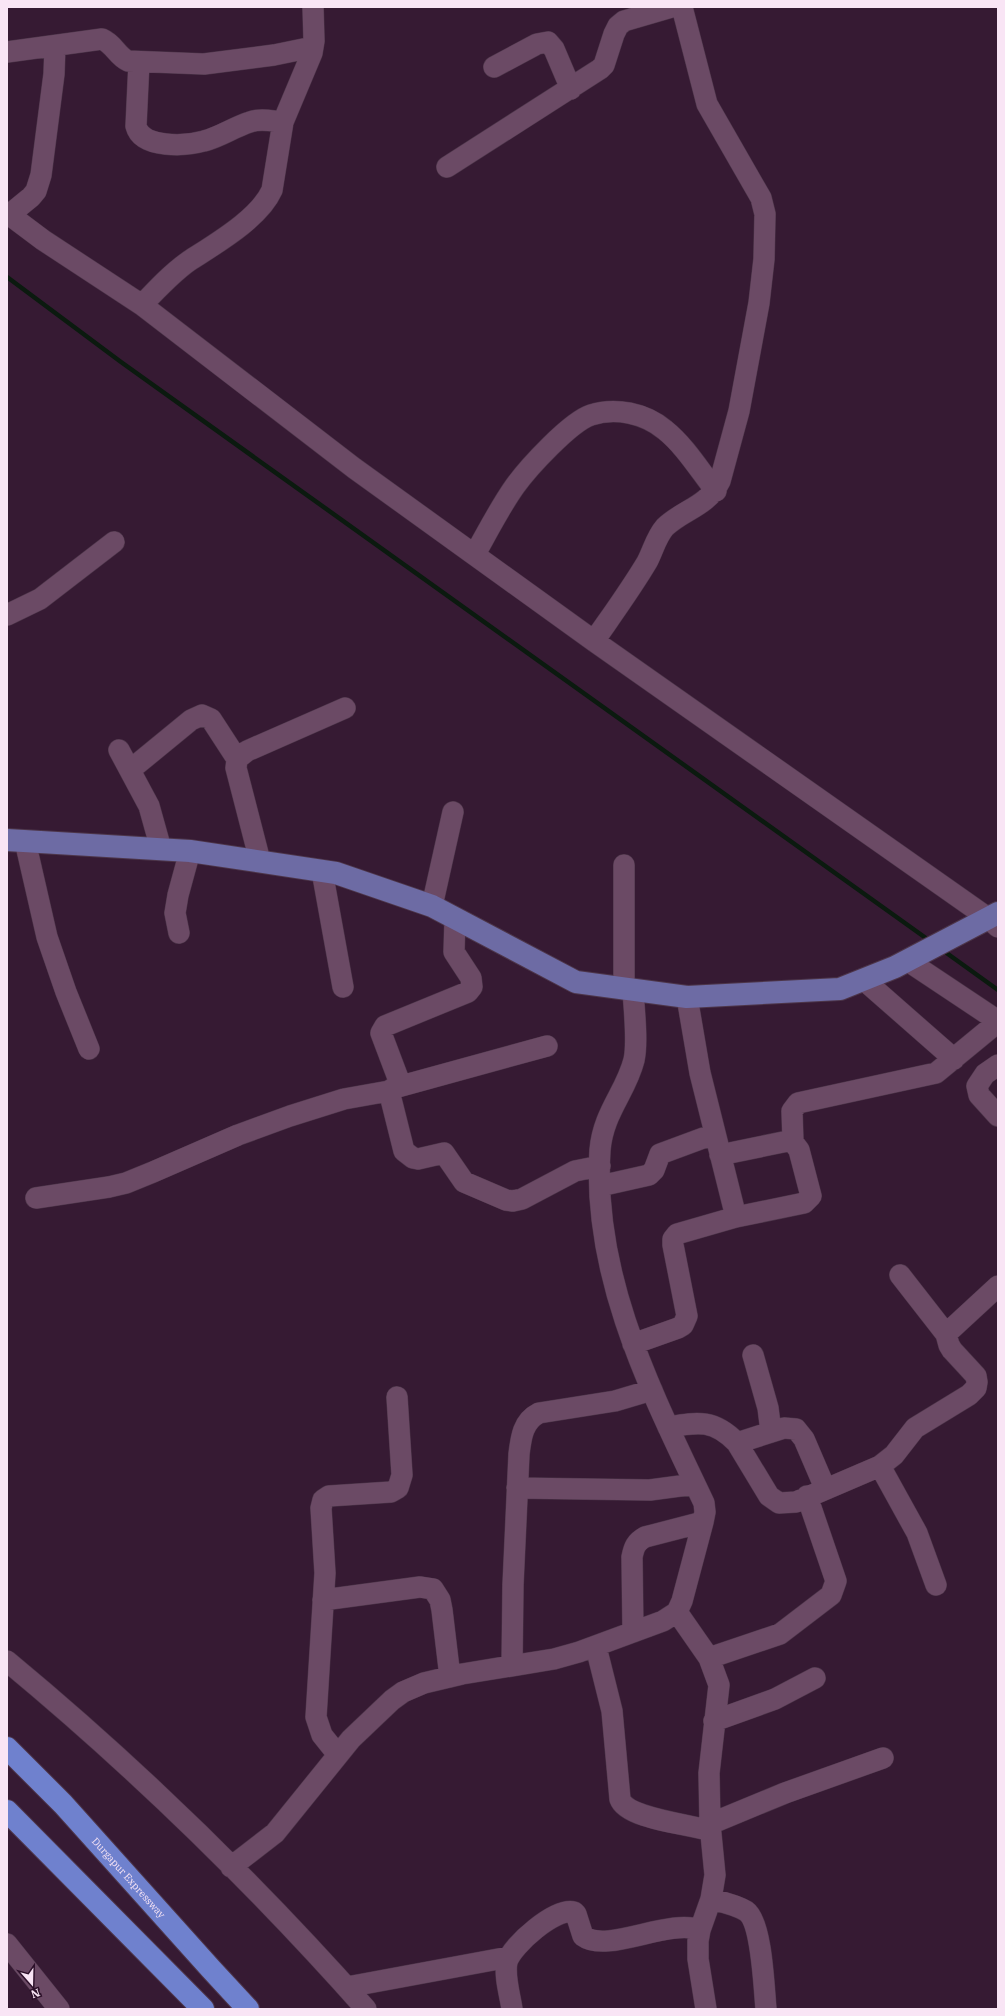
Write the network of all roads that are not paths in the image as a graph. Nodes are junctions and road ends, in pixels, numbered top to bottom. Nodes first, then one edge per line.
1 (313, 7) edge
2 (672, 7) edge
3 (682, 7) edge
4 (55, 46) junction
5 (313, 47) junction
6 (7, 52) edge
7 (139, 62) junction
8 (494, 67) dead end
9 (571, 89) junction
10 (283, 122) junction
11 (447, 167) dead end
12 (8, 214) edge
13 (142, 304) junction
14 (716, 491) junction
15 (114, 542) dead end
16 (475, 554) junction
17 (7, 615) edge
18 (594, 641) junction
19 (345, 708) dead end
20 (119, 750) dead end
21 (237, 759) junction
22 (130, 770) junction
23 (454, 812) dead end
24 (16, 840) edge
25 (161, 849) junction
26 (190, 851) junction
27 (260, 861) junction
28 (624, 865) dead end
29 (322, 871) junction
30 (432, 906) junction
31 (454, 918) junction
32 (990, 920) edge
33 (179, 933) dead end
34 (912, 958) junction
35 (864, 980) junction
36 (343, 987) dead end
37 (628, 989) junction
38 (687, 997) junction
39 (998, 1021) edge
40 (547, 1046) dead end
41 (89, 1048) dead end
42 (954, 1059) junction
43 (998, 1065) edge
44 (392, 1089) junction
45 (998, 1116) edge
46 (714, 1134) junction
47 (793, 1142) junction
48 (720, 1155) junction
49 (600, 1166) junction
50 (600, 1186) junction
51 (36, 1198) dead end
52 (736, 1217) junction
53 (900, 1275) dead end
54 (998, 1286) edge
55 (946, 1334) junction
56 (633, 1344) junction
57 (753, 1355) dead end
58 (652, 1390) junction
59 (397, 1397) dead end
60 (668, 1427) junction
61 (771, 1432) junction
62 (737, 1443) junction
63 (880, 1466) junction
64 (695, 1484) junction
65 (517, 1488) junction
66 (816, 1492) junction
67 (703, 1522) junction
68 (936, 1585) dead end
69 (323, 1600) junction
70 (678, 1612) junction
71 (633, 1632) junction
72 (596, 1647) junction
73 (709, 1658) junction
74 (7, 1660) edge
75 (512, 1666) junction
76 (450, 1677) junction
77 (815, 1678) dead end
78 (714, 1721) junction
79 (7, 1748) edge
80 (338, 1755) junction
81 (883, 1758) dead end
82 (7, 1811) edge
83 (710, 1827) junction
84 (232, 1867) junction
85 (711, 1899) junction
86 (700, 1930) junction
87 (7, 1944) edge
88 (509, 1956) junction
89 (346, 1987) junction
90 (59, 2009) edge
91 (203, 2009) edge
92 (248, 2009) edge
93 (366, 2009) edge
94 (512, 2009) edge
95 (706, 2009) edge
96 (766, 2009) edge

1 - 5 street
2 - 9 street
3 - 14 street
4 - 6 street
4 - 7 street
4 - 12 street
5 - 7 street
5 - 10 street
7 - 10 street
8 - 9 street
9 - 11 street
10 - 13 street
12 - 13 street
13 - 16 street
14 - 16 street
14 - 18 street
15 - 17 street
16 - 18 street
18 - 32 street
19 - 21 street
20 - 22 street
21 - 22 street
21 - 27 street
22 - 25 street
23 - 30 street
24 - 25 main road
24 - 41 street
25 - 26 main road
26 - 27 main road
26 - 33 street
27 - 29 main road
28 - 37 street
29 - 30 main road
29 - 36 street
30 - 31 main road
31 - 37 main road
31 - 44 street
32 - 34 main road
34 - 35 main road
34 - 39 street
35 - 38 main road
35 - 42 street
37 - 38 main road
37 - 49 street
38 - 46 street
39 - 42 street
40 - 44 street
42 - 47 street
43 - 45 street
44 - 49 street
44 - 51 street
46 - 48 street
46 - 50 street
47 - 48 street
47 - 52 street
48 - 52 street
49 - 50 street
50 - 56 street
52 - 56 street
53 - 55 street
54 - 55 street
55 - 63 street
56 - 58 street
57 - 61 street
58 - 60 street
58 - 65 street
59 - 69 street
60 - 62 street
60 - 64 street
61 - 62 street
61 - 66 street
62 - 66 street
63 - 66 street
63 - 68 street
64 - 65 street
64 - 67 street
65 - 75 street
66 - 73 street
67 - 70 street
67 - 71 street
69 - 76 street
69 - 80 street
70 - 71 street
70 - 73 street
71 - 72 street
72 - 75 street
72 - 83 street
73 - 78 street
74 - 84 street
75 - 76 street
76 - 80 street
77 - 78 street
78 - 83 street
79 - 92 highway, Durgapur Expressway
80 - 84 street
81 - 83 street
82 - 91 highway
83 - 85 street
84 - 89 street
85 - 86 street
85 - 96 street
86 - 88 street
86 - 95 street
87 - 90 street
88 - 89 street
88 - 94 street
89 - 93 street

